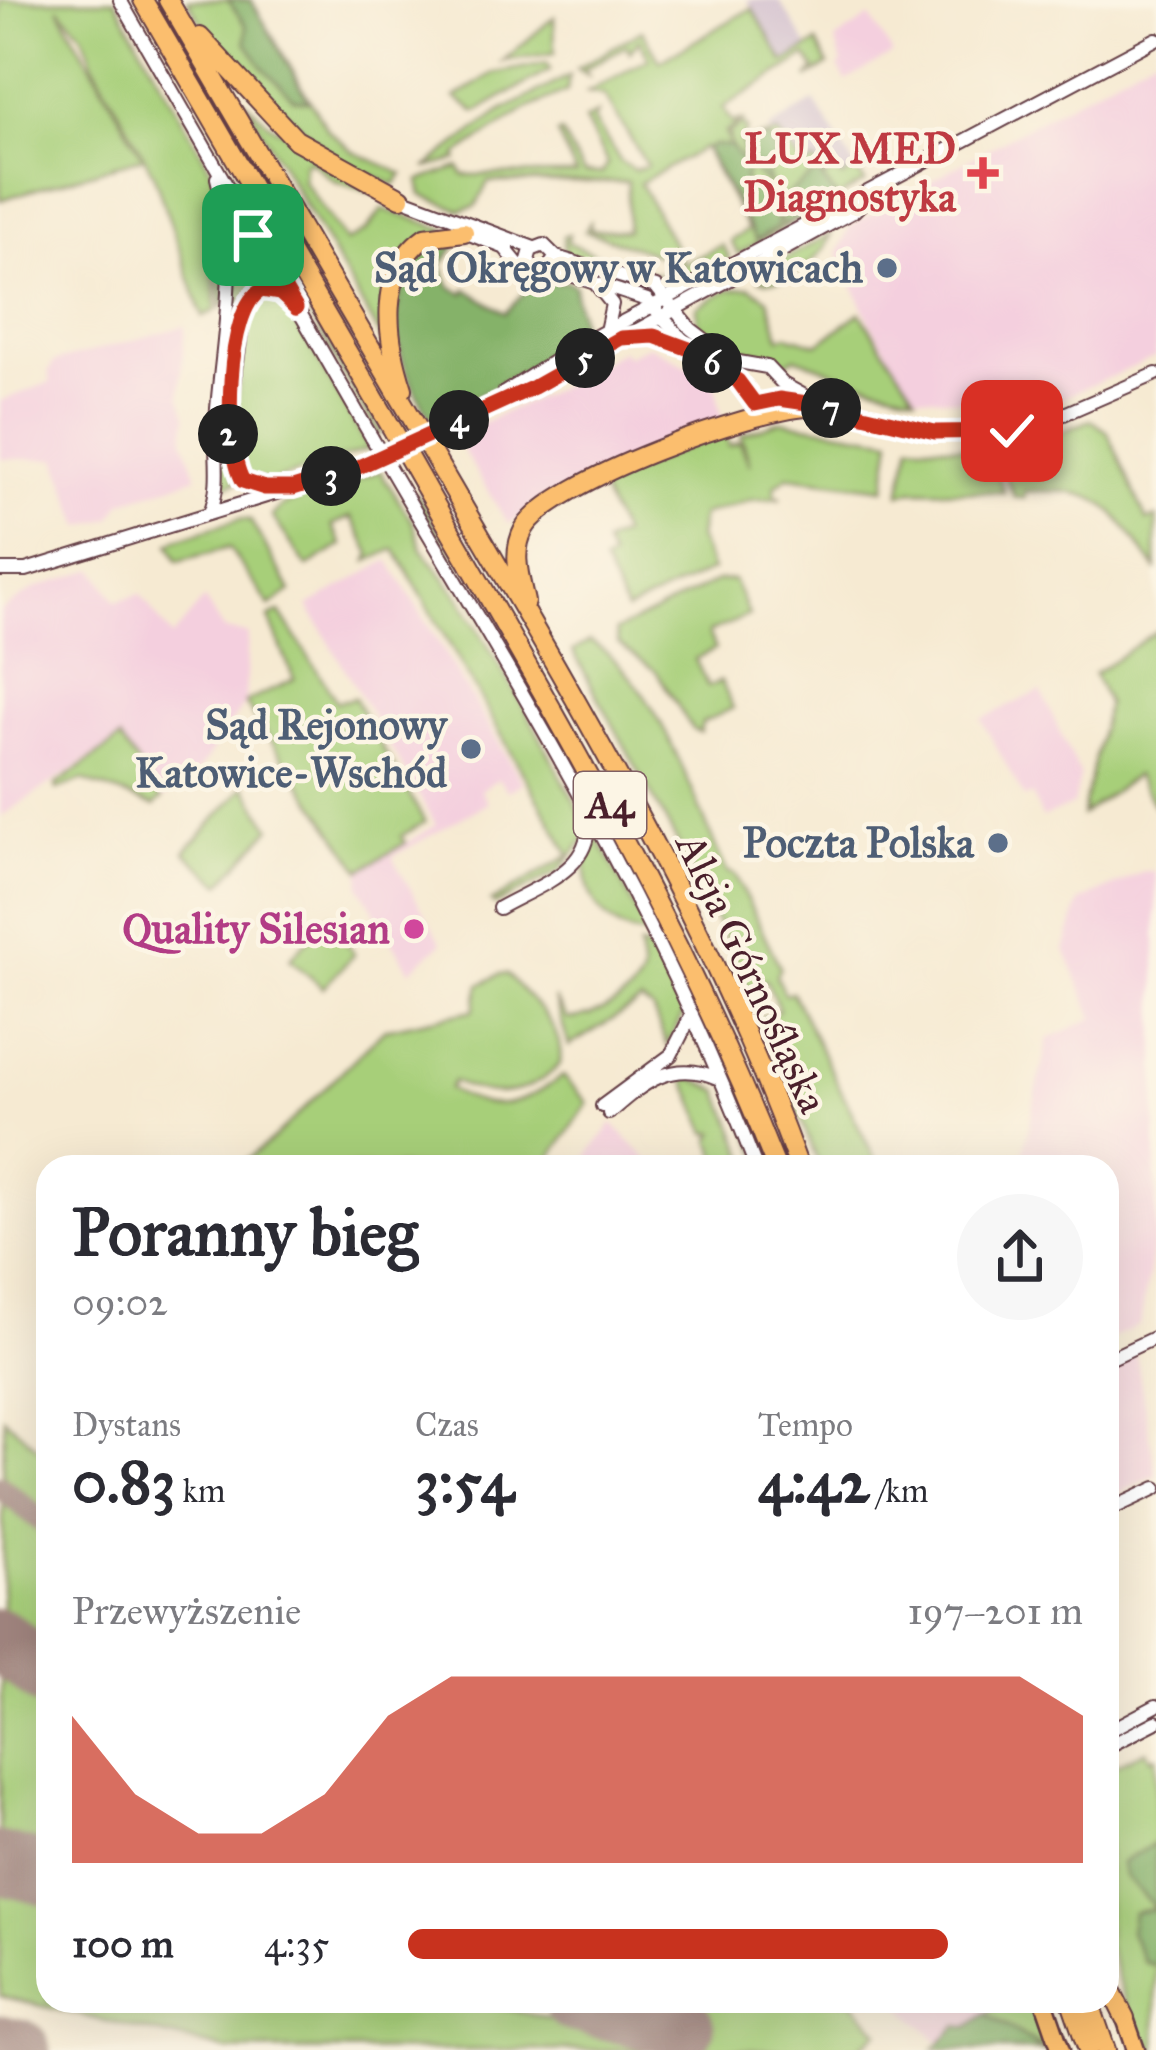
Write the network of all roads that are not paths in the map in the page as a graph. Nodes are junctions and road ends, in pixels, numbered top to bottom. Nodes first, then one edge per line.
1 (121, 0) edge
2 (143, 0) edge
3 (170, 0) edge
4 (1156, 39) edge
5 (207, 148) junction
6 (874, 191) junction
7 (401, 198) joint
8 (464, 232) joint
9 (504, 247) junction
10 (531, 254) junction
11 (554, 263) junction
12 (574, 274) junction
13 (593, 281) junction
14 (697, 298) junction
15 (296, 308) junction
16 (663, 308) junction
17 (685, 322) junction
18 (605, 332) junction
19 (621, 338) junction
20 (692, 350) junction
21 (755, 367) junction
22 (1156, 374) edge
23 (779, 381) junction
24 (741, 385) junction
25 (771, 401) junction
26 (815, 406) junction
27 (480, 409) junction
28 (413, 420) junction
29 (243, 481) junction
30 (293, 488) junction
31 (219, 489) junction
32 (251, 500) junction
33 (233, 506) junction
34 (210, 513) junction
35 (2, 571) edge
36 (531, 624) junction
37 (585, 800) junction
38 (499, 908) dead end
39 (692, 1013) junction
40 (721, 1080) junction
41 (751, 1155) edge
42 (771, 1155) edge
43 (795, 1155) edge
44 (1156, 1337) edge
45 (1119, 1354) edge
46 (1156, 1488) edge
47 (1119, 1505) edge
48 (1156, 1706) edge
49 (1156, 1722) edge
50 (1119, 1726) edge
51 (1119, 1741) edge
52 (1119, 2001) edge
53 (1119, 2006) edge
54 (1048, 2013) edge
55 (1075, 2013) edge
56 (1093, 2013) edge
57 (1125, 2018) junction
58 (1061, 2050) edge
59 (1088, 2050) edge
60 (1106, 2050) edge
61 (1136, 2050) edge

1 - 5 street
2 - 42 highway, Aleja Górnośląska / A4, bridge
3 - 7 highway
3 - 28 highway, Aleja Górnośląska / A4
4 - 6 street
5 - 15 street
5 - 31 street
6 - 14 street
6 - 16 street
7 - 10 street
8 - 9 street
8 - 28 highway
9 - 10 street
9 - 12 street
10 - 11 street
10 - 11 street
11 - 12 street
11 - 16 street
12 - 13 street
13 - 16 street
13 - 18 street
14 - 16 street
14 - 17 street
15 - 29 street
15 - 37 street, bridge
16 - 17 street
16 - 18 street
16 - 19 street
16 - 20 street
17 - 21 street
18 - 27 street
19 - 20 street
19 - 27 street
20 - 24 street
21 - 23 street
21 - 24 street
22 - 26 street
23 - 25 street
23 - 26 street
24 - 25 street
25 - 26 street
26 - 36 highway
27 - 30 street
28 - 36 highway, Aleja Górnośląska / A4, bridge
29 - 30 street
29 - 32 street
29 - 33 street
30 - 32 street
31 - 33 street
31 - 34 street
32 - 33 street
33 - 34 street
34 - 35 street
36 - 43 highway, Aleja Górnośląska / A4
37 - 38 street
37 - 39 street
39 - 40 street
39 - 40 street
40 - 41 street
44 - 45 street
46 - 47 street
48 - 50 street
49 - 51 street
52 - 57 street
53 - 57 highway
54 - 58 main road
55 - 59 highway
56 - 60 highway
57 - 61 main road

